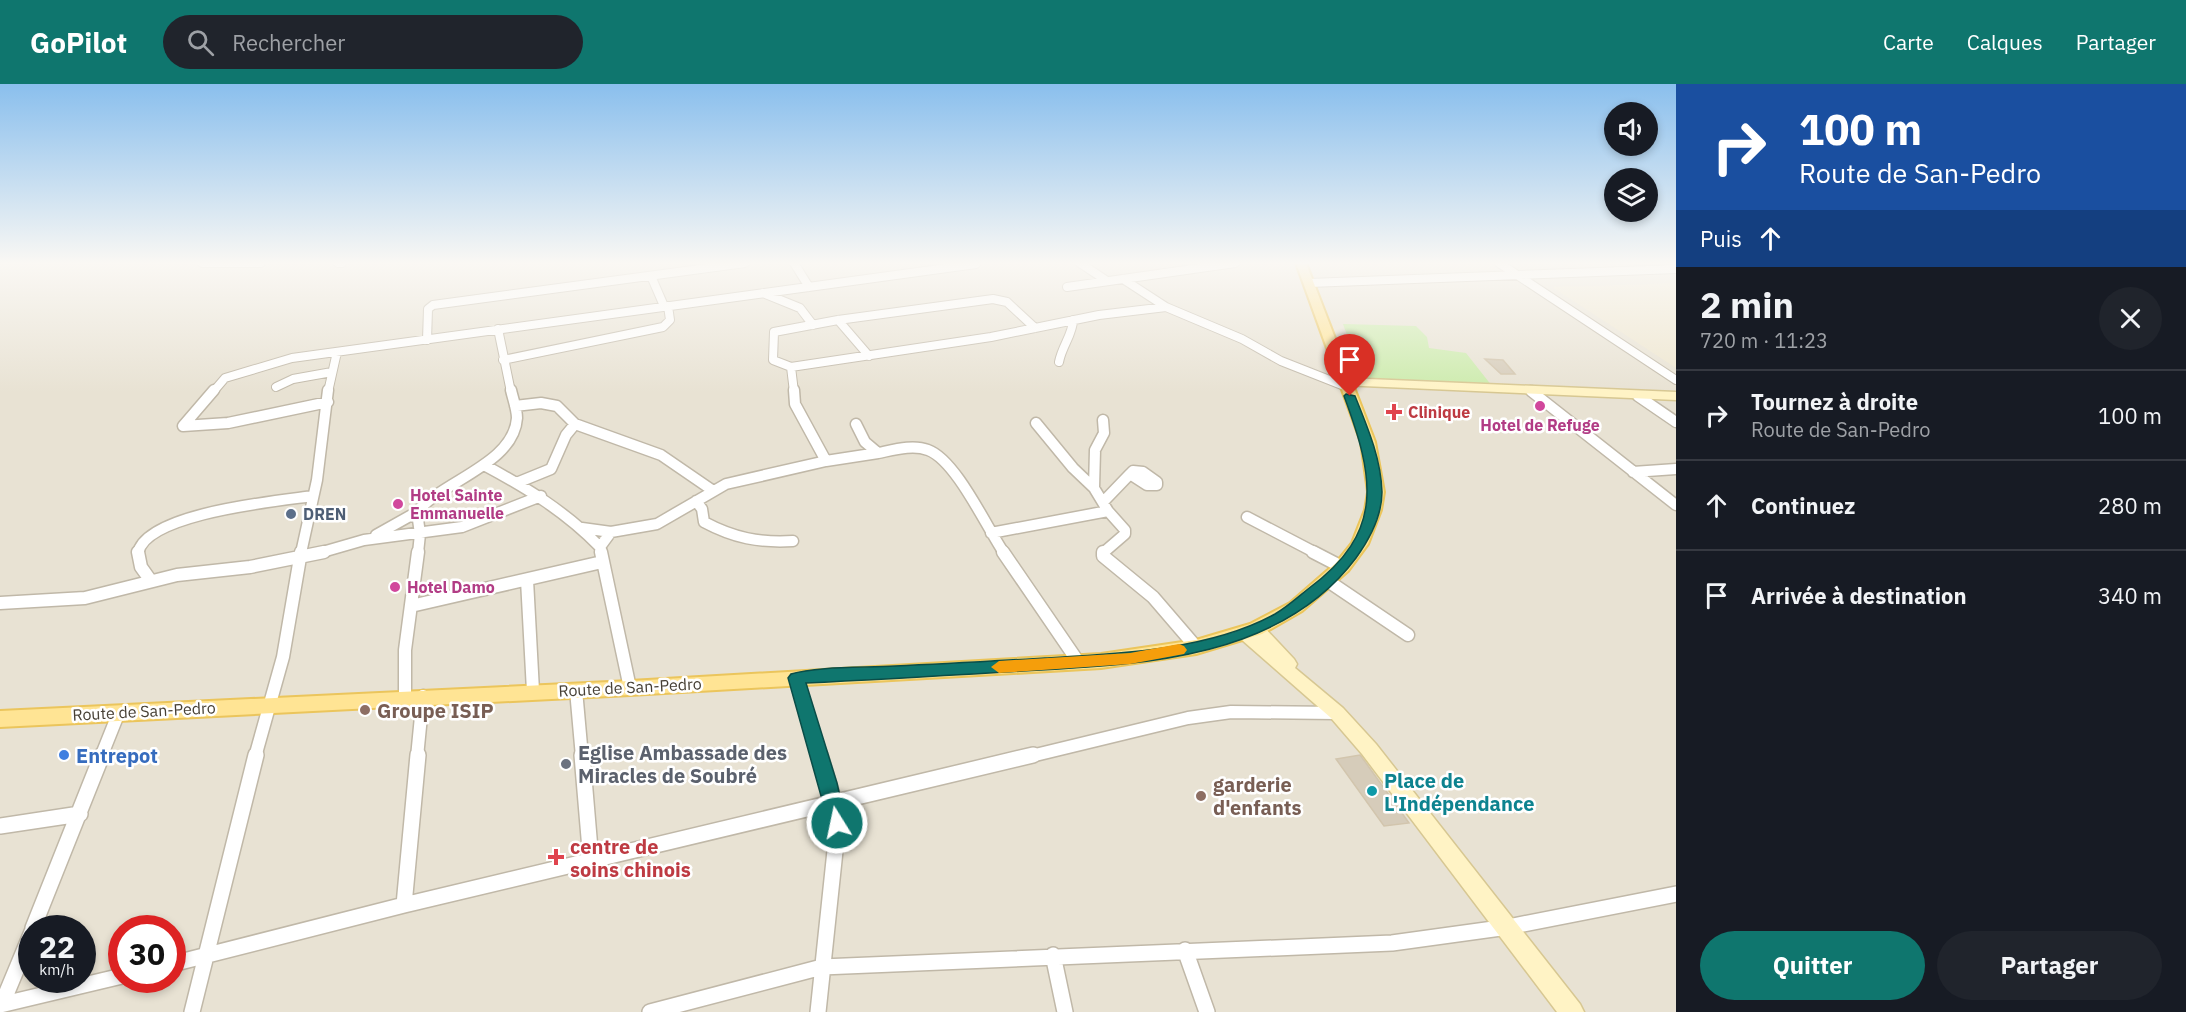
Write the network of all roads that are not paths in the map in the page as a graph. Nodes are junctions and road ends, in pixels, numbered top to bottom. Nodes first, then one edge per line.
1 (432, 306) edge
2 (664, 306) edge
3 (666, 306) edge
4 (796, 306) edge
5 (939, 306) edge
6 (1013, 306) edge
7 (1317, 306) edge
8 (1565, 306) edge
9 (1166, 307) joint
10 (838, 320) junction
11 (1073, 320) junction
12 (813, 325) junction
13 (1035, 327) junction
14 (498, 330) junction
15 (427, 340) junction
16 (337, 352) junction
17 (869, 356) junction
18 (503, 360) junction
19 (1059, 362) dead end
20 (791, 366) junction
21 (332, 372) junction
22 (1676, 381) edge
23 (1346, 385) junction
24 (276, 387) dead end
25 (1531, 391) junction
26 (1638, 396) junction
27 (1676, 396) edge
28 (328, 402) junction
29 (515, 406) junction
30 (1102, 420) dead end
31 (1676, 422) edge
32 (1036, 423) dead end
33 (575, 424) junction
34 (856, 424) dead end
35 (878, 453) junction
36 (826, 461) junction
37 (484, 465) junction
38 (1676, 470) edge
39 (1632, 472) junction
40 (1130, 474) dead end
41 (519, 482) junction
42 (1094, 488) junction
43 (712, 490) junction
44 (313, 496) junction
45 (541, 496) junction
46 (696, 501) junction
47 (1676, 505) edge
48 (1106, 506) junction
49 (417, 512) junction
50 (1247, 517) dead end
51 (582, 528) junction
52 (611, 532) junction
53 (992, 533) junction
54 (420, 534) junction
55 (364, 540) junction
56 (793, 541) dead end
57 (600, 547) junction
58 (302, 558) junction
59 (602, 562) junction
60 (1342, 567) junction
61 (526, 580) junction
62 (151, 581) junction
63 (1328, 581) junction
64 (0, 603) edge
65 (411, 606) junction
66 (1249, 631) junction
67 (1408, 635) dead end
68 (1196, 647) junction
69 (1079, 663) junction
70 (796, 678) junction
71 (630, 688) junction
72 (576, 690) junction
73 (533, 691) junction
74 (414, 697) junction
75 (268, 705) junction
76 (119, 712) junction
77 (1337, 713) junction
78 (0, 719) edge
79 (834, 801) junction
80 (80, 814) junction
81 (0, 826) edge
82 (591, 861) junction
83 (1673, 898) edge
84 (404, 905) junction
85 (38, 915) edge
86 (1508, 927) junction
87 (1185, 950) junction
88 (1053, 955) junction
89 (207, 956) junction
90 (186, 961) edge
91 (18, 963) edge
92 (822, 967) junction
93 (108, 979) edge
94 (1, 1004) edge
95 (192, 1012) edge
96 (650, 1012) edge
97 (818, 1012) edge
98 (1065, 1012) edge
99 (1207, 1012) edge
100 (1572, 1012) edge

1 - 15 street
2 - 14 street
3 - 18 street
4 - 12 street
5 - 10 street
6 - 13 street
7 - 23 main road, Route de San-Pedro
8 - 22 street
9 - 11 street
9 - 23 street
10 - 12 street
10 - 17 street
11 - 13 street
11 - 19 street
12 - 20 street
13 - 17 street
14 - 15 street
14 - 18 street
15 - 16 street
16 - 21 street
16 - 28 street
17 - 20 street
18 - 29 street
20 - 36 street
21 - 24 street
21 - 28 street
23 - 25 street
23 - 60 main road, Route de San-Pedro
25 - 26 street
25 - 39 street
26 - 27 street
26 - 31 street
28 - 44 street
29 - 33 street
29 - 37 street
30 - 42 street
32 - 42 street
33 - 41 street
33 - 43 street
34 - 35 street
35 - 36 street
35 - 53 street
36 - 43 street
37 - 41 street
37 - 49 street
38 - 39 street
39 - 47 street
40 - 48 street
41 - 45 street
42 - 48 street
43 - 46 street
44 - 58 street
44 - 62 street
45 - 51 street
45 - 54 street
46 - 52 street
46 - 56 street
48 - 53 street
48 - 68 street
49 - 54 street
49 - 55 street
50 - 60 street
51 - 52 street
51 - 57 street
52 - 57 street
53 - 69 street
54 - 55 street
54 - 65 street
55 - 58 street
57 - 59 street
58 - 62 street
58 - 75 street
59 - 61 street
59 - 71 street
60 - 63 main road, Route de San-Pedro
61 - 65 street
61 - 73 street
62 - 64 street
63 - 66 main road, Route de San-Pedro
63 - 67 street
65 - 74 street
66 - 68 main road, Route de San-Pedro
66 - 77 street
68 - 69 main road, Route de San-Pedro
69 - 70 main road, Route de San-Pedro
70 - 71 main road, Route de San-Pedro
70 - 79 street
71 - 72 main road, Route de San-Pedro
72 - 73 main road, Route de San-Pedro
72 - 82 street
73 - 74 main road, Route de San-Pedro
74 - 75 main road, Route de San-Pedro
74 - 84 street
75 - 76 main road, Route de San-Pedro
75 - 89 street
76 - 78 main road, Route de San-Pedro
76 - 80 street
77 - 79 street
77 - 86 street
79 - 82 street
79 - 92 street
80 - 81 street
80 - 85 street
82 - 84 street
83 - 86 street
84 - 89 street
86 - 87 street
86 - 100 street
87 - 88 street
87 - 99 street
88 - 92 street
88 - 98 street
89 - 90 street
89 - 95 street
91 - 94 street
92 - 96 street
92 - 97 street
93 - 94 street

